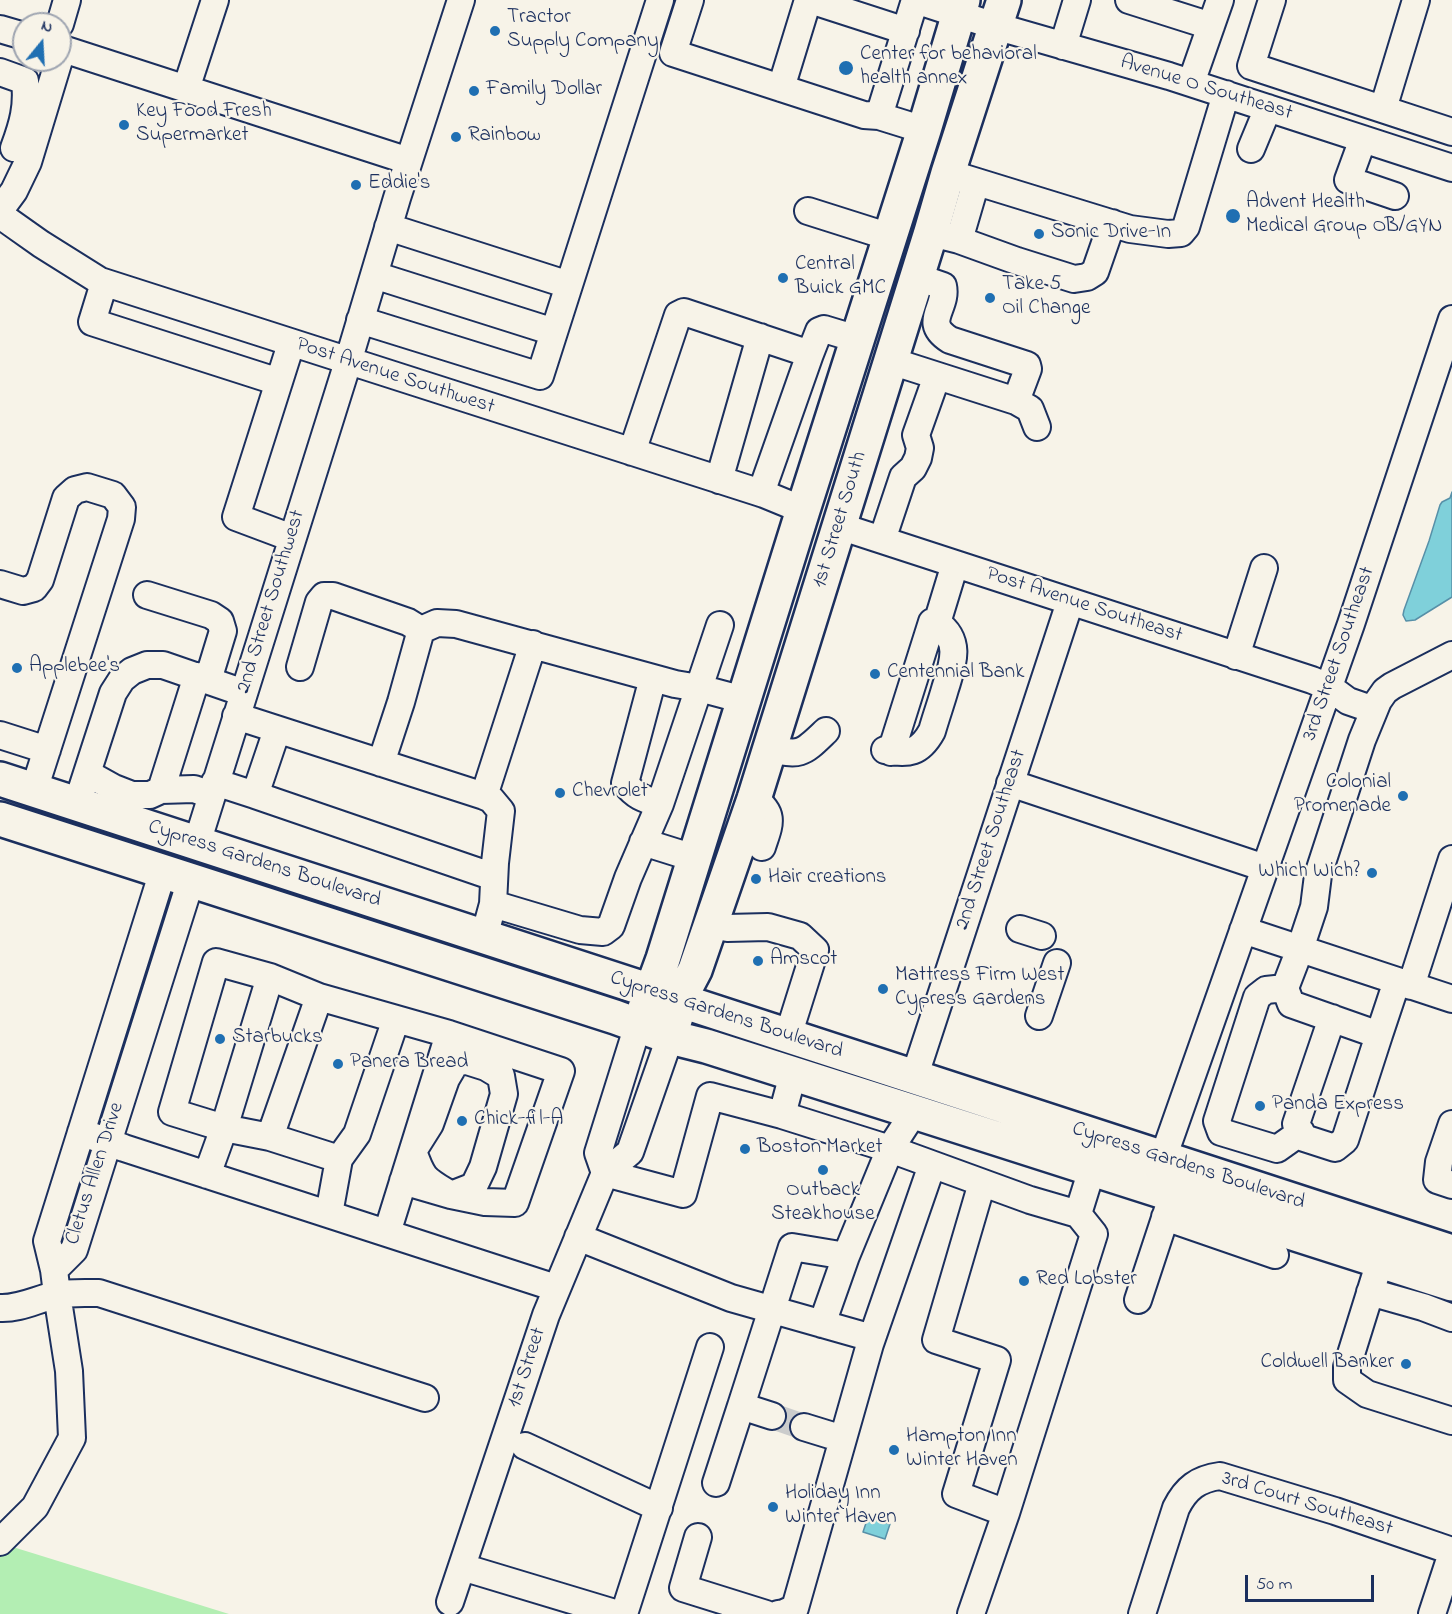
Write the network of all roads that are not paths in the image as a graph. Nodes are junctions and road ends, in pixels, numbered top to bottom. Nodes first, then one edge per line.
1 (215, 0) edge
2 (461, 0) edge
3 (660, 0) edge
4 (690, 0) edge
5 (809, 0) edge
6 (915, 0) edge
7 (1077, 0) edge
8 (1129, 0) edge
9 (1220, 0) edge
10 (1272, 0) edge
11 (1416, 0) edge
12 (962, 7) edge
13 (1000, 13) edge
14 (1211, 26) junction
15 (906, 31) junction
16 (1063, 46) junction
17 (72, 52) edge
18 (0, 72) edge
19 (54, 72) edge
20 (25, 81) junction
21 (1191, 83) junction
22 (781, 88) junction
23 (50, 89) junction
24 (186, 89) junction
25 (1226, 94) junction
26 (1268, 108) junction
27 (1383, 109) junction
28 (879, 116) junction
29 (924, 130) junction
30 (1452, 132) edge
31 (1363, 139) junction
32 (1251, 149) dead end
33 (14, 151) edge
34 (409, 161) junction
35 (1452, 168) edge
36 (962, 177) junction
37 (1395, 196) dead end
38 (0, 210) edge
39 (808, 211) dead end
40 (0, 215) edge
41 (1112, 224) junction
42 (388, 227) junction
43 (945, 236) junction
44 (890, 237) junction
45 (374, 275) junction
46 (930, 282) junction
47 (104, 283) junction
48 (570, 285) junction
49 (1452, 319) edge
50 (360, 320) junction
51 (554, 332) junction
52 (760, 337) junction
53 (857, 339) junction
54 (291, 344) junction
55 (810, 354) junction
56 (891, 361) junction
57 (348, 362) junction
58 (937, 376) junction
59 (279, 382) junction
60 (1016, 401) junction
61 (1037, 427) dead end
62 (632, 452) junction
63 (719, 480) junction
64 (761, 493) junction
65 (803, 510) junction
66 (839, 526) junction
67 (292, 538) junction
68 (882, 540) junction
69 (955, 564) junction
70 (1264, 568) dead end
71 (0, 584) edge
72 (147, 595) dead end
73 (1070, 602) junction
74 (720, 625) dead end
75 (422, 630) junction
76 (533, 644) junction
77 (1452, 655) edge
78 (1236, 656) junction
79 (300, 667) dead end
80 (202, 678) junction
81 (653, 678) junction
82 (1329, 687) junction
83 (699, 688) junction
84 (744, 700) junction
85 (240, 704) junction
86 (1374, 710) junction
87 (277, 729) junction
88 (826, 731) dead end
89 (0, 735) edge
90 (769, 748) junction
91 (47, 750) junction
92 (897, 752) dead end
93 (381, 763) junction
94 (87, 773) junction
95 (0, 779) edge
96 (1010, 783) junction
97 (213, 788) junction
98 (34, 790) junction
99 (161, 790) junction
100 (255, 795) junction
101 (484, 796) junction
102 (754, 799) junction
103 (77, 804) junction
104 (660, 804) junction
105 (0, 819) edge
106 (643, 842) junction
107 (197, 843) junction
108 (762, 846) dead end
109 (694, 858) junction
110 (1452, 860) edge
111 (1265, 868) junction
112 (177, 876) junction
113 (494, 877) junction
114 (493, 904) junction
115 (711, 924) junction
116 (1243, 930) junction
117 (484, 937) junction
118 (1300, 949) junction
119 (1057, 963) dead end
120 (270, 977) junction
121 (1404, 983) junction
122 (1285, 988) junction
123 (651, 991) junction
124 (319, 997) junction
125 (1452, 999) edge
126 (682, 1001) junction
127 (1039, 1016) dead end
128 (1332, 1018) junction
129 (396, 1019) junction
130 (638, 1025) junction
131 (449, 1034) junction
132 (1379, 1035) junction
133 (788, 1036) junction
134 (670, 1037) junction
135 (793, 1074) junction
136 (914, 1078) junction
137 (914, 1112) junction
138 (782, 1115) junction
139 (1036, 1117) junction
140 (1452, 1124) edge
141 (224, 1128) junction
142 (81, 1132) junction
143 (1301, 1132) junction
144 (270, 1137) junction
145 (108, 1142) junction
146 (1020, 1146) junction
147 (890, 1149) junction
148 (413, 1150) junction
149 (339, 1158) junction
150 (1162, 1158) junction
151 (932, 1165) junction
152 (1092, 1169) junction
153 (605, 1173) junction
154 (207, 1175) junction
155 (403, 1181) junction
156 (1445, 1182) edge
157 (982, 1183) junction
158 (451, 1195) junction
159 (1169, 1206) junction
160 (329, 1214) junction
161 (1078, 1214) junction
162 (387, 1233) junction
163 (578, 1237) junction
164 (1452, 1252) edge
165 (1275, 1255) dead end
166 (846, 1256) junction
167 (1380, 1261) junction
168 (56, 1282) junction
169 (1452, 1284) edge
170 (556, 1288) junction
171 (1371, 1292) junction
172 (1138, 1300) dead end
173 (0, 1308) edge
174 (773, 1310) junction
175 (1452, 1318) edge
176 (822, 1324) junction
177 (872, 1338) junction
178 (710, 1347) dead end
179 (424, 1398) dead end
180 (741, 1406) junction
181 (772, 1416) tunnel mouth
182 (1452, 1421) edge
183 (804, 1427) tunnel mouth
184 (843, 1439) junction
185 (525, 1446) dead end
186 (716, 1483) dead end
187 (659, 1508) junction
188 (1006, 1513) junction
189 (698, 1537) dead end
190 (0, 1542) edge
191 (1452, 1552) edge
192 (460, 1572) junction
193 (450, 1602) dead end
194 (796, 1612) edge
195 (618, 1614) edge
196 (624, 1614) edge
197 (766, 1614) edge
198 (971, 1614) edge
199 (1142, 1614) edge
200 (1432, 1614) edge

1 - 24 street
2 - 34 street, 2nd Street Southwest
3 - 48 street
4 - 22 street
5 - 15 street
5 - 22 street
6 - 12 street, Avenue O Southeast
6 - 15 street
7 - 16 street
8 - 14 street
9 - 14 street
10 - 27 street
11 - 27 street
12 - 13 street, Avenue O Southeast
12 - 29 main road, 1st Street South
13 - 16 street, Avenue O Southeast
13 - 36 main road, 1st Street South
14 - 21 street
15 - 28 street
16 - 21 street, Avenue O Southeast
17 - 24 street
18 - 20 street
19 - 23 street
20 - 23 street
20 - 33 street
21 - 25 street, Avenue O Southeast
22 - 28 street
23 - 33 street
24 - 34 street
25 - 26 street, Avenue O Southeast
25 - 41 street
26 - 31 street, Avenue O Southeast
26 - 32 street
27 - 30 street
28 - 29 street
29 - 43 main road
29 - 44 main road, 1st Street South
31 - 35 street, Avenue O Southeast
31 - 37 street
33 - 38 street
34 - 42 street, 2nd Street Southwest
36 - 41 street
36 - 43 main road, 1st Street South
39 - 44 street
40 - 47 street, Post Avenue Southwest
41 - 43 street
42 - 45 street, 2nd Street Southwest
42 - 48 street
43 - 46 main road, 1st Street South
44 - 53 main road, 1st Street South
45 - 50 street, 2nd Street Southwest
45 - 51 street
46 - 56 main road, 1st Street South
46 - 60 street
47 - 54 street, Post Avenue Southwest
47 - 59 street
48 - 51 street
49 - 82 street, 3rd Street Southeast
50 - 51 street
50 - 57 street, 2nd Street Southwest
52 - 55 street
52 - 62 street
52 - 63 street
53 - 55 street
53 - 65 main road, 1st Street South
54 - 57 street, Post Avenue Southwest
54 - 59 street
55 - 64 street
56 - 58 street
56 - 66 main road, 1st Street South
57 - 62 street, Post Avenue Southwest
57 - 67 street, 2nd Street Southwest
58 - 60 street
58 - 68 street
59 - 67 street
60 - 61 street
62 - 63 street, Post Avenue Southwest
63 - 64 street, Post Avenue Southwest
64 - 65 street, Post Avenue Southwest
65 - 84 main road, 1st Street South
66 - 68 street, Post Avenue Southeast
66 - 90 main road, 1st Street South
67 - 85 street, 2nd Street Southwest
68 - 69 street, Post Avenue Southeast
69 - 73 street, Post Avenue Southeast
69 - 92 street
70 - 78 street
71 - 91 street
72 - 80 street
73 - 78 street, Post Avenue Southeast
73 - 96 street, 2nd Street Southeast
74 - 83 street
75 - 76 street
75 - 79 street
75 - 93 street
76 - 81 street
76 - 101 street
77 - 86 street
78 - 82 street, Post Avenue Southeast
80 - 85 street
80 - 94 street
80 - 99 street
81 - 83 street
81 - 104 street
82 - 86 street, Post Avenue Southeast
82 - 111 street, 3rd Street Southeast
83 - 84 street
83 - 104 street
84 - 109 main road, 1st Street South
85 - 87 street
85 - 97 street, 2nd Street Southwest
86 - 118 street
87 - 93 street
87 - 100 street
88 - 90 street
89 - 91 street
90 - 102 main road, 1st Street South
91 - 98 street
93 - 101 street
94 - 99 street
94 - 103 street
95 - 98 main road, Cypress Gardens Boulevard
96 - 111 street
96 - 136 street, 2nd Street Southeast
97 - 99 street
97 - 100 street
97 - 107 street, 2nd Street Southwest
98 - 103 main road, Cypress Gardens Boulevard
100 - 113 street
101 - 113 street
102 - 108 street
102 - 115 main road, 1st Street South
103 - 107 main road, Cypress Gardens Boulevard
104 - 106 street
105 - 112 main road, Cypress Gardens Boulevard
106 - 109 street
106 - 114 street
107 - 117 main road, Cypress Gardens Boulevard
109 - 123 main road, 1st Street South
110 - 121 street
111 - 116 street, 3rd Street Southeast
112 - 130 main road, Cypress Gardens Boulevard
112 - 142 street, Cletus Allen Drive
112 - 145 street, Cletus Allen Drive
113 - 114 street
114 - 117 street
115 - 126 main road, 1st Street South
115 - 133 street
116 - 118 street
116 - 150 street, 3rd Street Southeast
117 - 123 main road, Cypress Gardens Boulevard
118 - 121 street
118 - 122 street
119 - 127 street
120 - 124 street
120 - 141 street
120 - 141 street
121 - 125 street
121 - 132 street
122 - 128 street
122 - 143 street
123 - 126 main road, Cypress Gardens Boulevard
123 - 130 main road, 1st Street South
124 - 129 street
124 - 144 street
126 - 133 main road, Cypress Gardens Boulevard
126 - 134 main road, 1st Street South
128 - 132 street
128 - 143 street
129 - 131 street
129 - 149 street
130 - 134 main road, Cypress Gardens Boulevard
130 - 153 street
131 - 148 street
131 - 158 street
132 - 143 street
133 - 136 main road, Cypress Gardens Boulevard
134 - 135 main road, Cypress Gardens Boulevard
134 - 153 street, 1st Street
135 - 137 main road, Cypress Gardens Boulevard
135 - 138 street
136 - 139 main road, Cypress Gardens Boulevard
137 - 139 main road
137 - 146 main road, Cypress Gardens Boulevard
137 - 147 street
138 - 147 street
138 - 153 street
139 - 150 main road, Cypress Gardens Boulevard
140 - 156 street
141 - 144 street
141 - 154 street
142 - 145 street
142 - 168 street, Cletus Allen Drive
144 - 149 street
145 - 154 street
145 - 168 street, Cletus Allen Drive
146 - 150 main road
146 - 152 main road, Cypress Gardens Boulevard
147 - 151 street
147 - 166 street
148 - 155 street
148 - 158 street
148 - 158 street
149 - 160 street
150 - 164 main road, Cypress Gardens Boulevard
151 - 157 street
151 - 177 street
152 - 159 main road, Cypress Gardens Boulevard
152 - 161 street
153 - 163 street, 1st Street
154 - 160 street
155 - 158 street
155 - 162 street
157 - 161 street
157 - 188 street
159 - 165 street
159 - 167 main road, Cypress Gardens Boulevard
159 - 172 street
160 - 162 street
161 - 188 street
162 - 170 street
163 - 170 street, 1st Street
163 - 174 street
166 - 174 street
166 - 176 street
167 - 169 main road, Cypress Gardens Boulevard
167 - 171 street
168 - 173 street
168 - 179 street
168 - 190 street
170 - 192 street, 1st Street
171 - 175 street
171 - 182 street
174 - 176 street
174 - 180 street
176 - 177 street
177 - 184 street
178 - 187 street
180 - 181 street
180 - 186 street
183 - 184 street
184 - 194 street
185 - 187 street
187 - 196 street
188 - 198 street
189 - 197 street
191 - 199 street, 3rd Court Southeast
191 - 200 street
192 - 193 street
192 - 195 street

